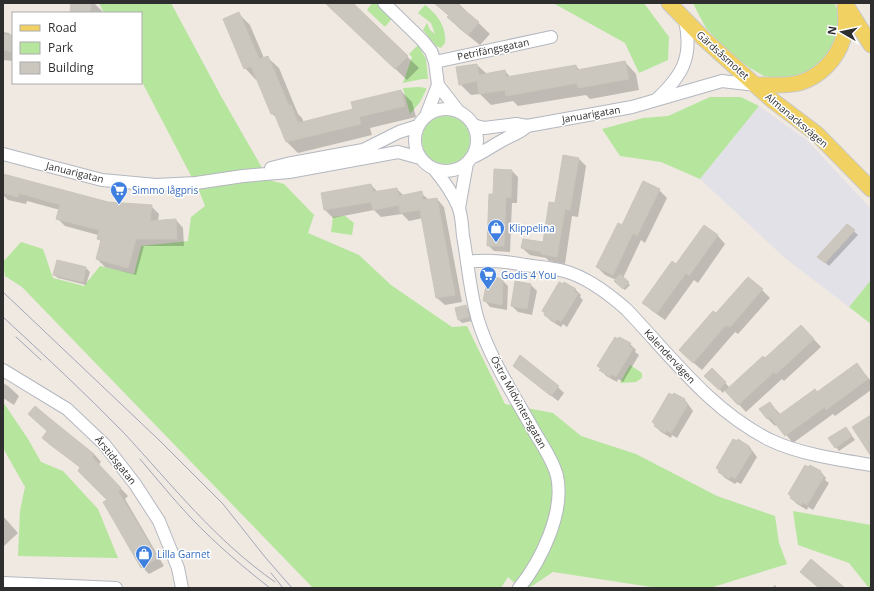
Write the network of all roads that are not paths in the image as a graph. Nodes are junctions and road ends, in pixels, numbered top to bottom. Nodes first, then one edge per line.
1 (384, 3) edge
2 (669, 3) edge
3 (682, 3) edge
4 (845, 4) edge
5 (685, 20) junction
6 (551, 37) dead end
7 (871, 45) edge
8 (435, 62) junction
9 (438, 85) junction
10 (756, 85) junction
11 (655, 101) junction
12 (459, 112) junction
13 (426, 116) junction
14 (473, 125) junction
15 (418, 126) junction
16 (527, 126) junction
17 (3, 154) edge
18 (420, 158) junction
19 (469, 160) junction
20 (434, 169) junction
21 (243, 176) junction
22 (871, 189) edge
23 (459, 208) junction
24 (467, 262) junction
25 (3, 370) edge
26 (871, 465) edge
27 (3, 583) edge
28 (116, 588) edge
29 (182, 588) edge
30 (519, 588) edge

1 - 8 street
2 - 5 main road, Gärdsåsmotet
3 - 5 main road
4 - 7 main road
4 - 10 main road, Gärdsåsmotet
5 - 10 main road, Gärdsåsmotet
5 - 11 street
6 - 8 street, Petrifängsgatan
8 - 9 street
9 - 12 street
9 - 13 street
10 - 11 street, Januarigatan
10 - 22 main road, Almanacksvägen
11 - 16 street, Januarigatan
12 - 13 street
12 - 14 street
13 - 15 street
14 - 16 street, Januarigatan
14 - 19 street
15 - 18 street
15 - 21 street, Januarigatan
16 - 19 street, Januarigatan
17 - 21 street, Januarigatan
18 - 20 street
18 - 21 street, Januarigatan
19 - 20 street
19 - 23 street, Östra Midvintersgatan
20 - 23 street, Östra Midvintersgatan
23 - 24 street, Östra Midvintersgatan
24 - 26 street, Kalendervägen
24 - 30 street, Östra Midvintersgatan
25 - 29 street, Årstidsgatan
27 - 28 street

